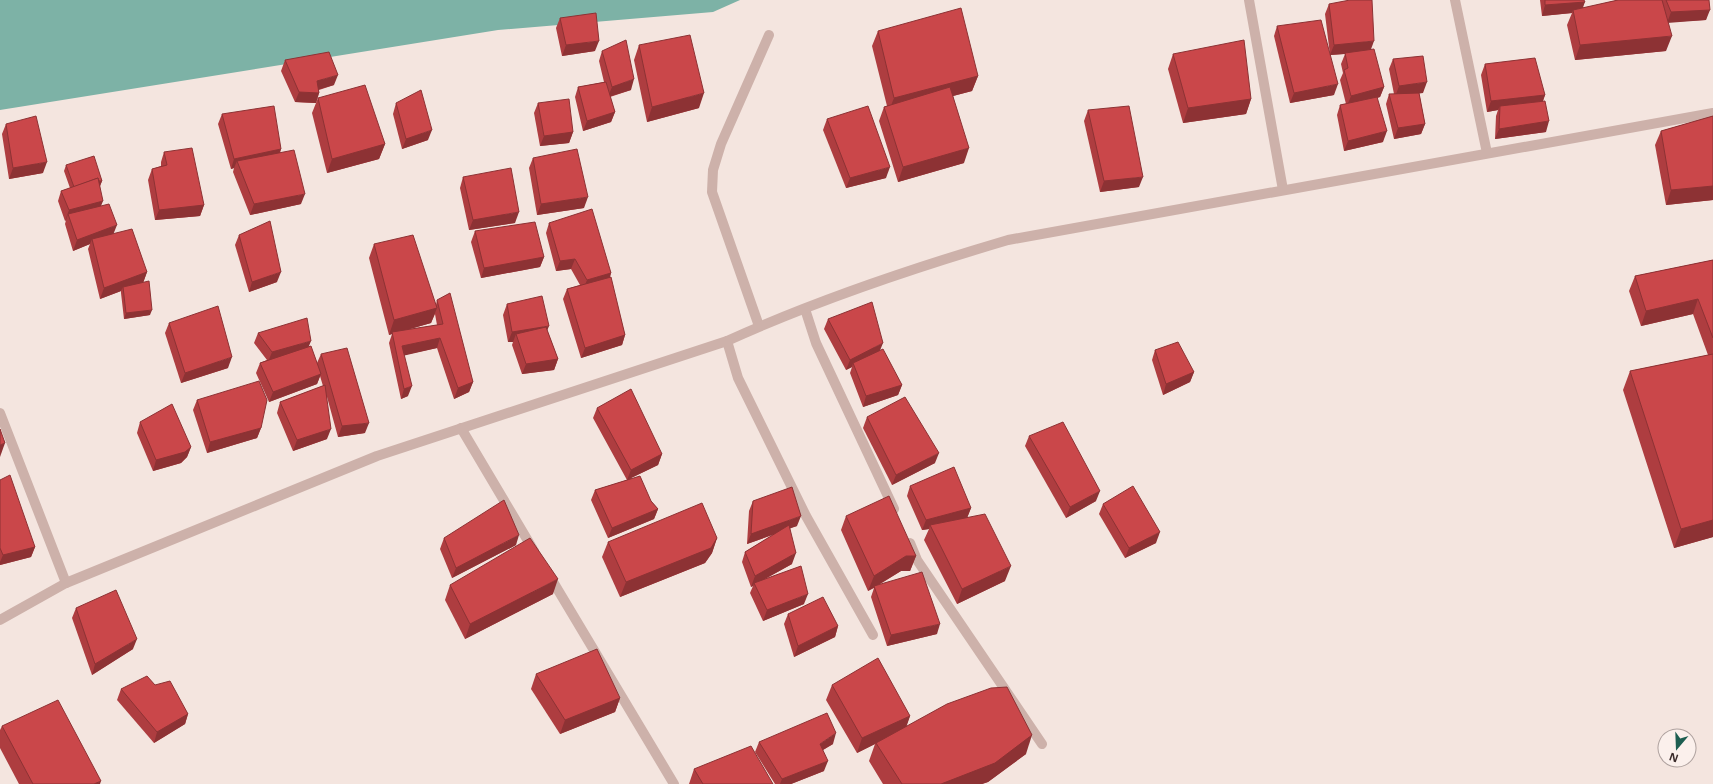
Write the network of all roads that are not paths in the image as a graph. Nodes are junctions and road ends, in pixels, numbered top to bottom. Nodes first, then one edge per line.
1 (1249, 0) edge
2 (1455, 0) edge
3 (769, 35) dead end
4 (1713, 113) edge
5 (1487, 153) junction
6 (1283, 190) junction
7 (805, 309) junction
8 (759, 326) junction
9 (727, 341) junction
10 (0, 413) edge
11 (461, 428) junction
12 (897, 516) edge
13 (904, 531) edge
14 (66, 583) junction
15 (0, 620) edge
16 (873, 634) dead end
17 (1042, 744) dead end
18 (674, 784) edge

1 - 6 street
2 - 5 street
3 - 8 street
4 - 5 street
5 - 6 street
6 - 7 street
7 - 8 street
7 - 12 street
8 - 9 street
9 - 11 street
9 - 16 street
10 - 14 street
11 - 14 street
11 - 18 street
13 - 17 street
14 - 15 street

